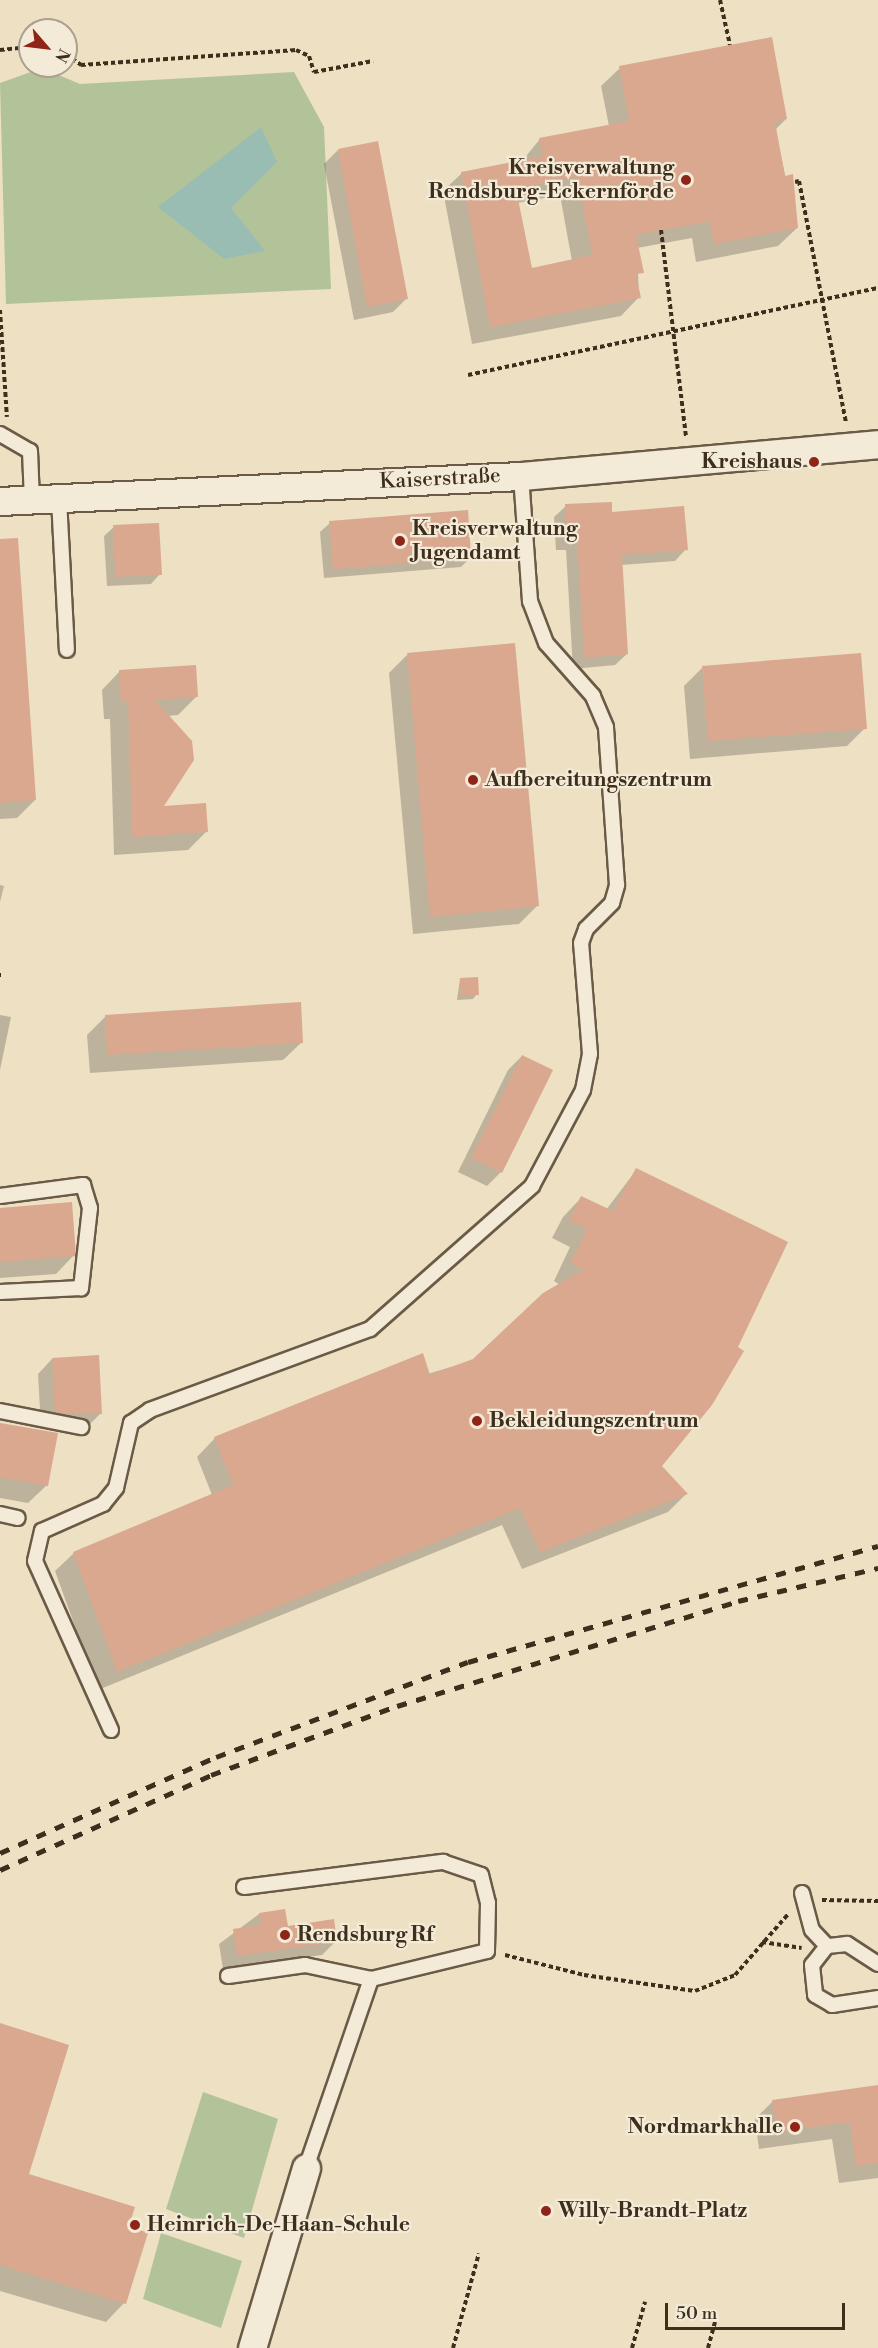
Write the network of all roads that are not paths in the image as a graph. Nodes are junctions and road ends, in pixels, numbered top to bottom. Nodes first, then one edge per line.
1 (4, 434) edge
2 (878, 444) edge
3 (521, 476) junction
4 (45, 499) junction
5 (0, 501) edge
6 (67, 650) dead end
7 (0, 1196) edge
8 (0, 1292) edge
9 (0, 1411) edge
10 (81, 1426) dead end
11 (0, 1514) edge
12 (18, 1518) dead end
13 (111, 1730) dead end
14 (244, 1887) dead end
15 (803, 1897) road end
16 (822, 1950) junction
17 (878, 1964) edge
18 (228, 1976) dead end
19 (371, 1979) junction
20 (878, 1998) edge
21 (306, 2168) joint
22 (252, 2348) edge

1 - 4 lane
2 - 3 street, Kaiserstraße
3 - 4 street, Kaiserstraße
3 - 13 lane
4 - 5 street, Kaiserstraße
4 - 6 lane
7 - 8 lane
9 - 10 lane
11 - 12 lane
14 - 19 lane
15 - 16 lane
16 - 17 lane
16 - 20 lane
18 - 19 lane
19 - 21 lane
21 - 22 street

